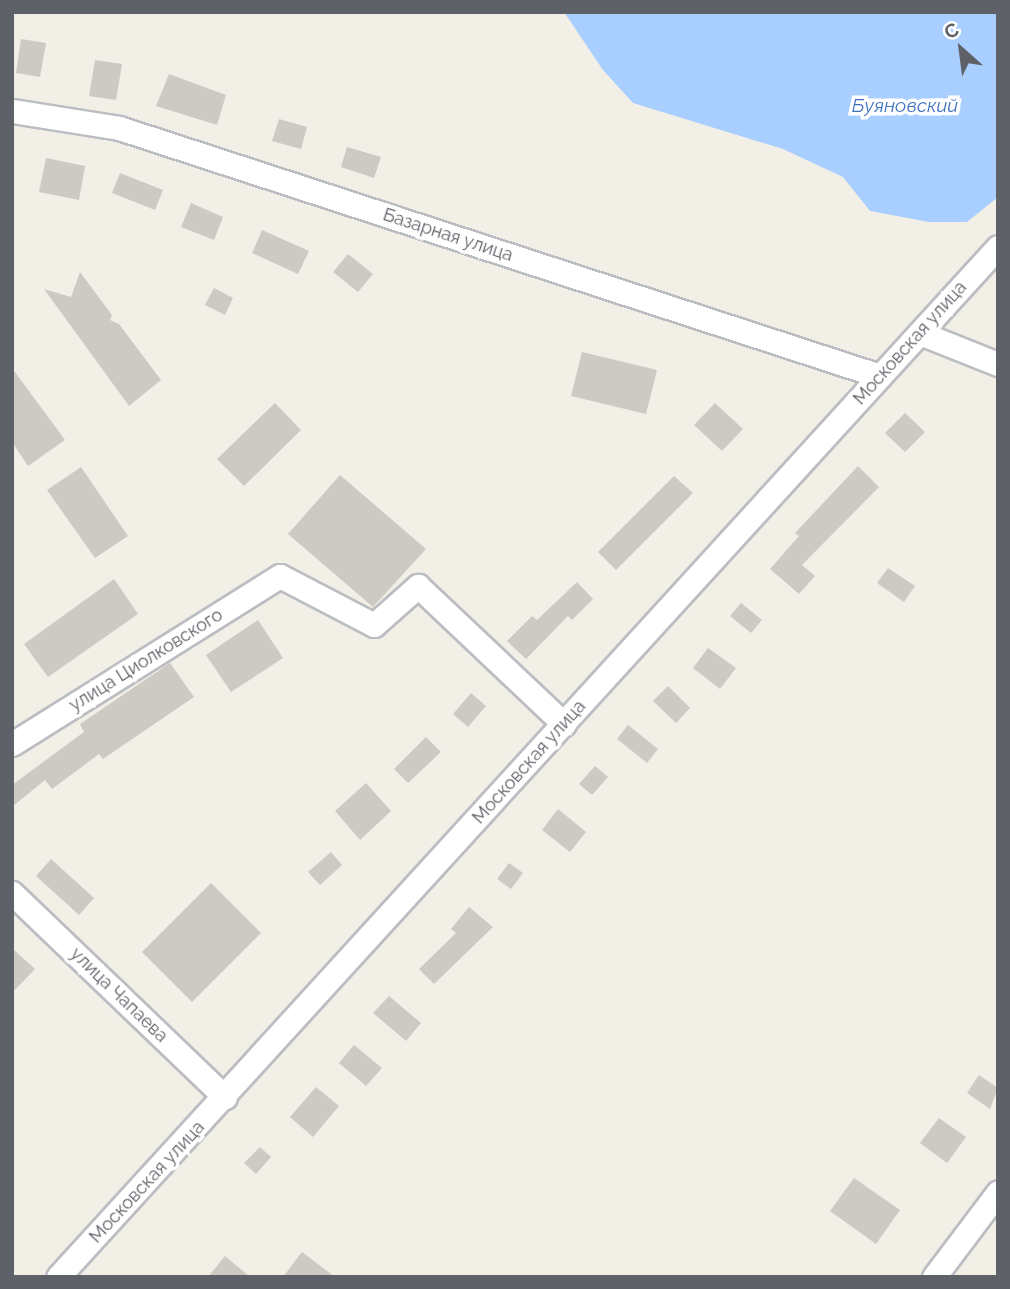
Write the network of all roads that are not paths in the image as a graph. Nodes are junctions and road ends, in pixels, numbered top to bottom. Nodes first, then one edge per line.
1 (12, 111) edge
2 (998, 247) edge
3 (920, 333) junction
4 (998, 365) edge
5 (880, 376) junction
6 (564, 724) junction
7 (12, 744) edge
8 (12, 893) edge
9 (225, 1097) junction
10 (998, 1192) edge
11 (58, 1277) edge
12 (934, 1277) edge

1 - 5 street, Базарная улица
2 - 3 street, Московская улица
3 - 4 street
3 - 5 street, Московская улица
5 - 6 street, Московская улица
6 - 7 street, улица Циолковского
6 - 9 street, Московская улица
8 - 9 street, улица Чапаева
9 - 11 street, Московская улица
10 - 12 street

